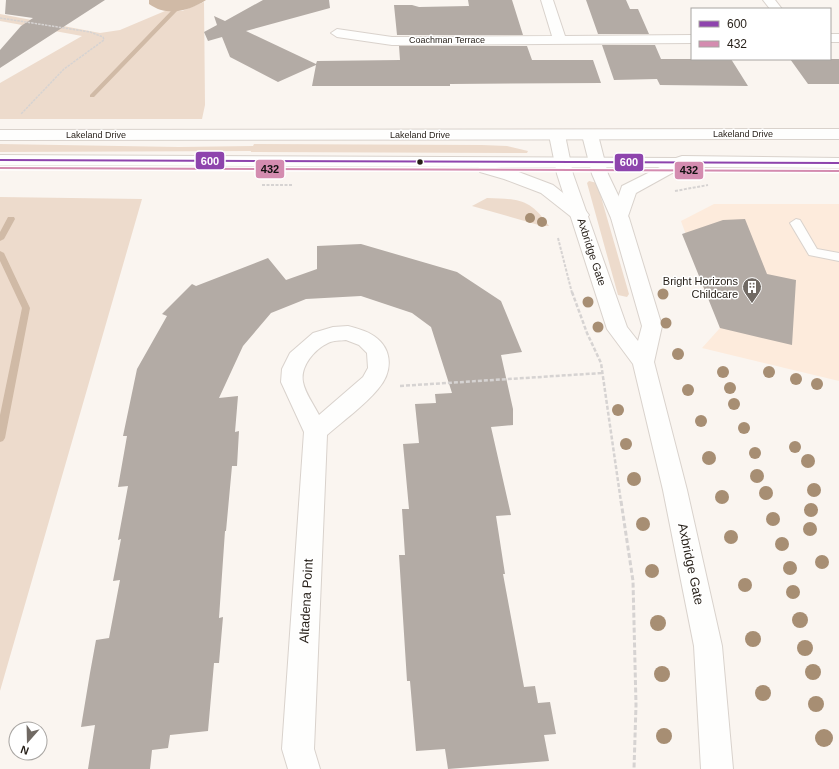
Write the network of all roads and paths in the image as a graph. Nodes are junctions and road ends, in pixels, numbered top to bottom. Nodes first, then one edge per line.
1 (547, 0) edge
2 (769, 0) edge
3 (775, 8) edge
4 (0, 18) edge
5 (337, 33) dead end
6 (558, 39) junction
7 (691, 39) edge
8 (18, 117) dead end
9 (557, 134) junction
10 (590, 134) junction
11 (839, 134) edge
12 (0, 135) edge
13 (0, 160) edge
14 (448, 161) junction
15 (562, 161) junction
16 (597, 161) junction
17 (682, 161) junction
18 (839, 163) edge
19 (715, 186) dead end
20 (670, 192) dead end
21 (580, 215) junction
22 (620, 218) junction
23 (796, 223) dead end
24 (557, 231) dead end
25 (839, 257) edge
26 (643, 362) junction
27 (379, 368) junction
28 (602, 373) junction
29 (316, 432) junction
30 (304, 769) edge
31 (634, 769) edge
32 (717, 769) edge

1 - 6 street
2 - 3 street
4 - 8 path
5 - 6 street, Coachman Terrace
6 - 7 street, Coachman Terrace
9 - 10 street, Lakeland Drive
9 - 12 street, Lakeland Drive
9 - 15 street, Axbridge Gate
10 - 11 street, Lakeland Drive
10 - 16 street, Axbridge Gate
13 - 14 street
14 - 15 street
14 - 21 street
15 - 16 street
15 - 21 street, Axbridge Gate
16 - 17 street
16 - 22 street, Axbridge Gate
17 - 18 street
17 - 22 street
19 - 20 path
21 - 26 street, Axbridge Gate
22 - 26 street, Axbridge Gate
23 - 25 lane
24 - 28 path
26 - 32 street, Axbridge Gate
27 - 28 path
27 - 29 street
27 - 29 street, Altadena Point
28 - 31 path
29 - 30 street, Altadena Point

